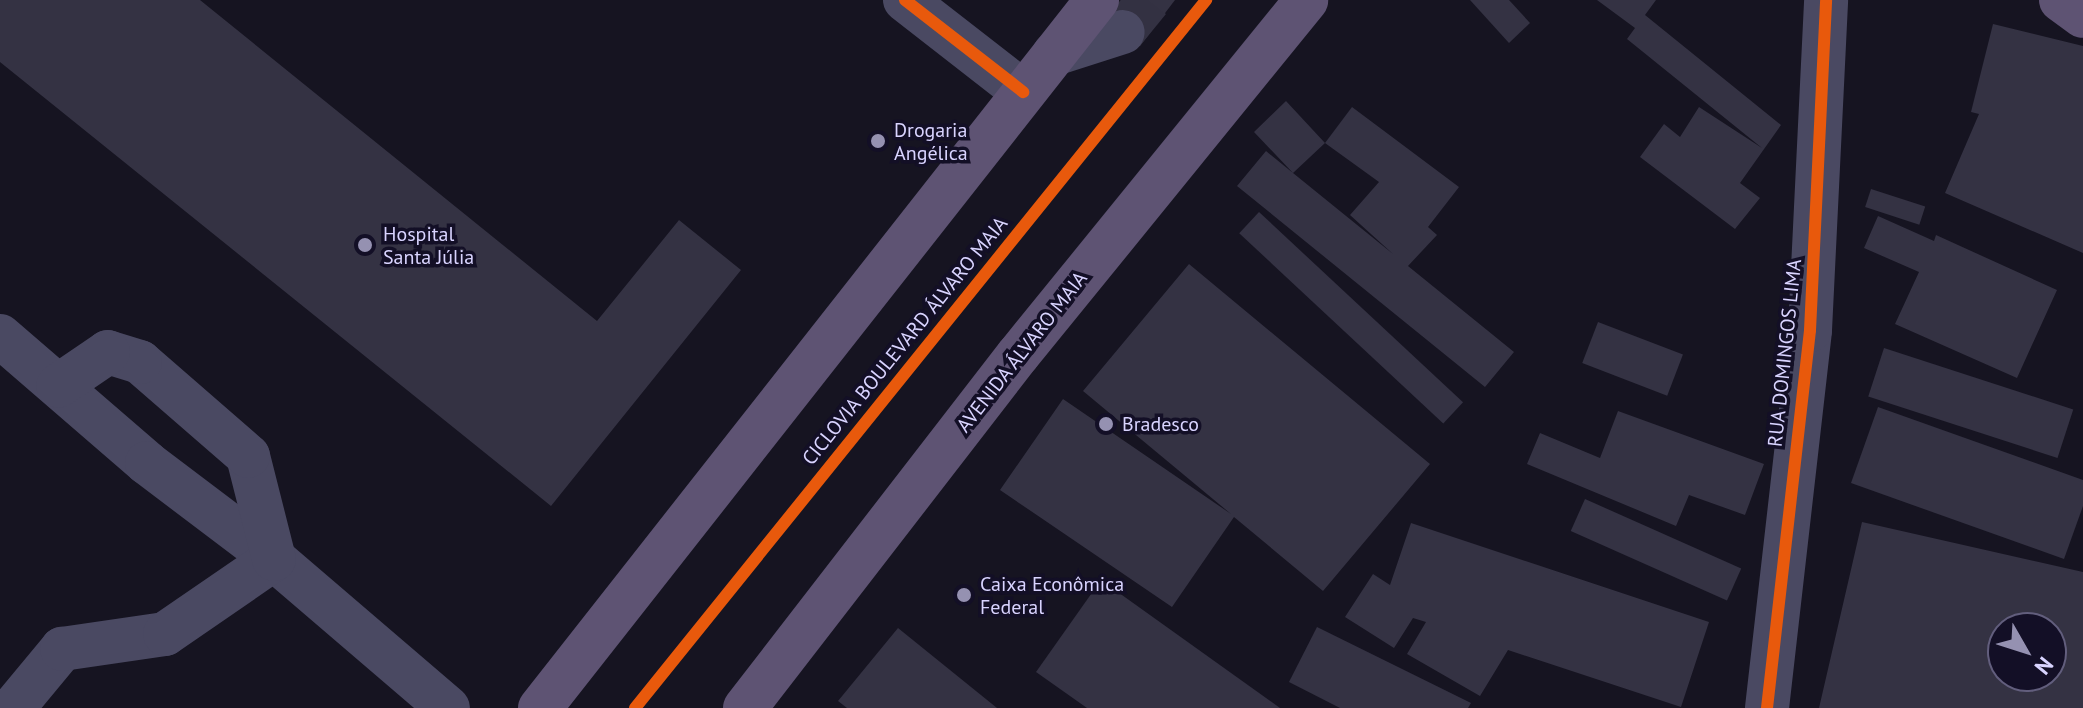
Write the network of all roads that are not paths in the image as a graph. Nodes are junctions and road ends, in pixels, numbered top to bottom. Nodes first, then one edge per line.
1 (905, 0) edge
2 (1306, 0) edge
3 (1798, 0) edge
4 (1826, 0) edge
5 (2061, 0) edge
6 (1110, 16) tunnel mouth
7 (2083, 16) edge
8 (1023, 92) junction
9 (1820, 167) junction
10 (0, 336) edge
11 (58, 386) junction
12 (274, 559) junction
13 (13, 708) edge
14 (448, 708) edge
15 (540, 708) edge
16 (745, 708) edge
17 (1767, 708) edge

1 - 8 street
2 - 16 main road, AVENIDA ÁLVARO MAIA
3 - 9 street, RUA DOMINGOS LIMA
4 - 9 street, RUA DOMINGOS LIMA
5 - 7 main road
6 - 8 main road
8 - 15 main road
9 - 17 street, RUA DOMINGOS LIMA
10 - 11 street
11 - 12 street
11 - 12 street
12 - 13 street
12 - 14 street

